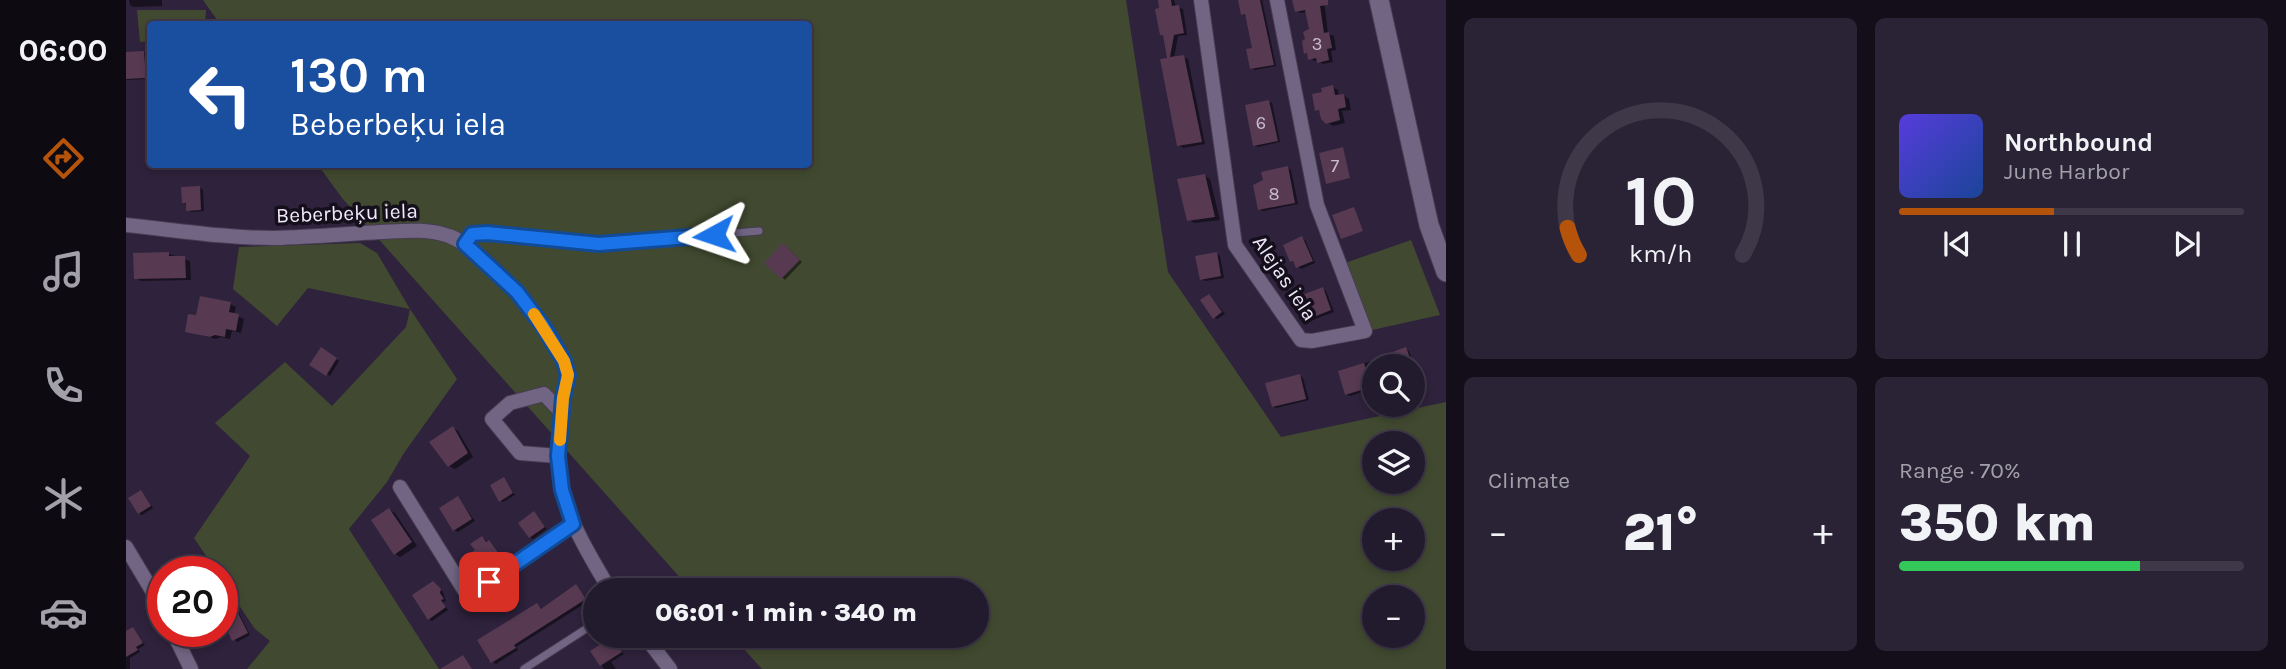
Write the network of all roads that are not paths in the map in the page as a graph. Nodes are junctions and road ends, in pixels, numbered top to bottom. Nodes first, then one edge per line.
1 (1201, 0) edge
2 (1277, 0) edge
3 (1379, 0) edge
4 (126, 225) edge
5 (759, 231) dead end
6 (465, 244) junction
7 (1446, 272) edge
8 (562, 413) junction
9 (558, 456) junction
10 (400, 486) dead end
11 (573, 524) junction
12 (126, 547) edge
13 (603, 578) edge
14 (147, 583) edge
15 (583, 631) edge
16 (180, 647) edge
17 (654, 648) edge
18 (191, 669) edge
19 (524, 669) edge
20 (670, 669) edge

1 - 2 street, Alejas iela
3 - 7 main road
4 - 6 street, Beberbeķu iela
5 - 6 lane
6 - 8 street, Beberbeķu iela
8 - 9 street, Beberbeķu iela
8 - 9 street
9 - 11 street, Beberbeķu iela
10 - 11 street
11 - 13 street, Beberbeķu iela
12 - 14 street
15 - 19 lane
16 - 18 street
17 - 20 street

